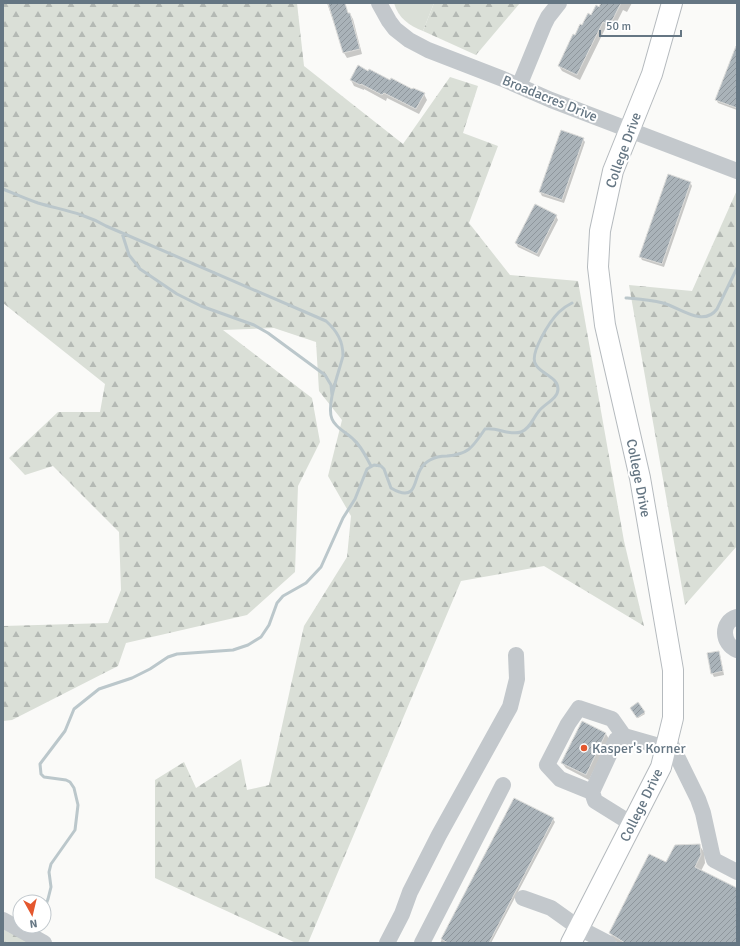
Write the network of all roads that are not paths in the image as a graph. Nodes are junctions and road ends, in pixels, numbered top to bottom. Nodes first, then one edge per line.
1 (379, 3) edge
2 (559, 3) edge
3 (672, 3) edge
4 (519, 86) junction
5 (630, 130) junction
6 (737, 171) edge
7 (737, 617) edge
8 (737, 650) edge
9 (516, 654) dead end
10 (624, 736) junction
11 (667, 743) junction
12 (503, 785) dead end
13 (594, 796) junction
14 (632, 824) junction
15 (737, 872) edge
16 (523, 898) dead end
17 (3, 920) edge
18 (575, 935) edge
19 (44, 943) edge
20 (387, 943) edge
21 (422, 943) edge
22 (608, 943) edge

1 - 4 street, Broadacres Drive
2 - 4 street
3 - 5 main road, College Drive
4 - 5 street, Broadacres Drive
5 - 6 street, Broadacres Drive
5 - 11 main road, College Drive
7 - 8 street
9 - 20 street
10 - 11 street
10 - 13 street
10 - 13 street
11 - 14 main road, College Drive
11 - 15 street
12 - 21 street
13 - 14 street
14 - 18 main road, College Drive
16 - 18 street
17 - 19 street
18 - 22 street

